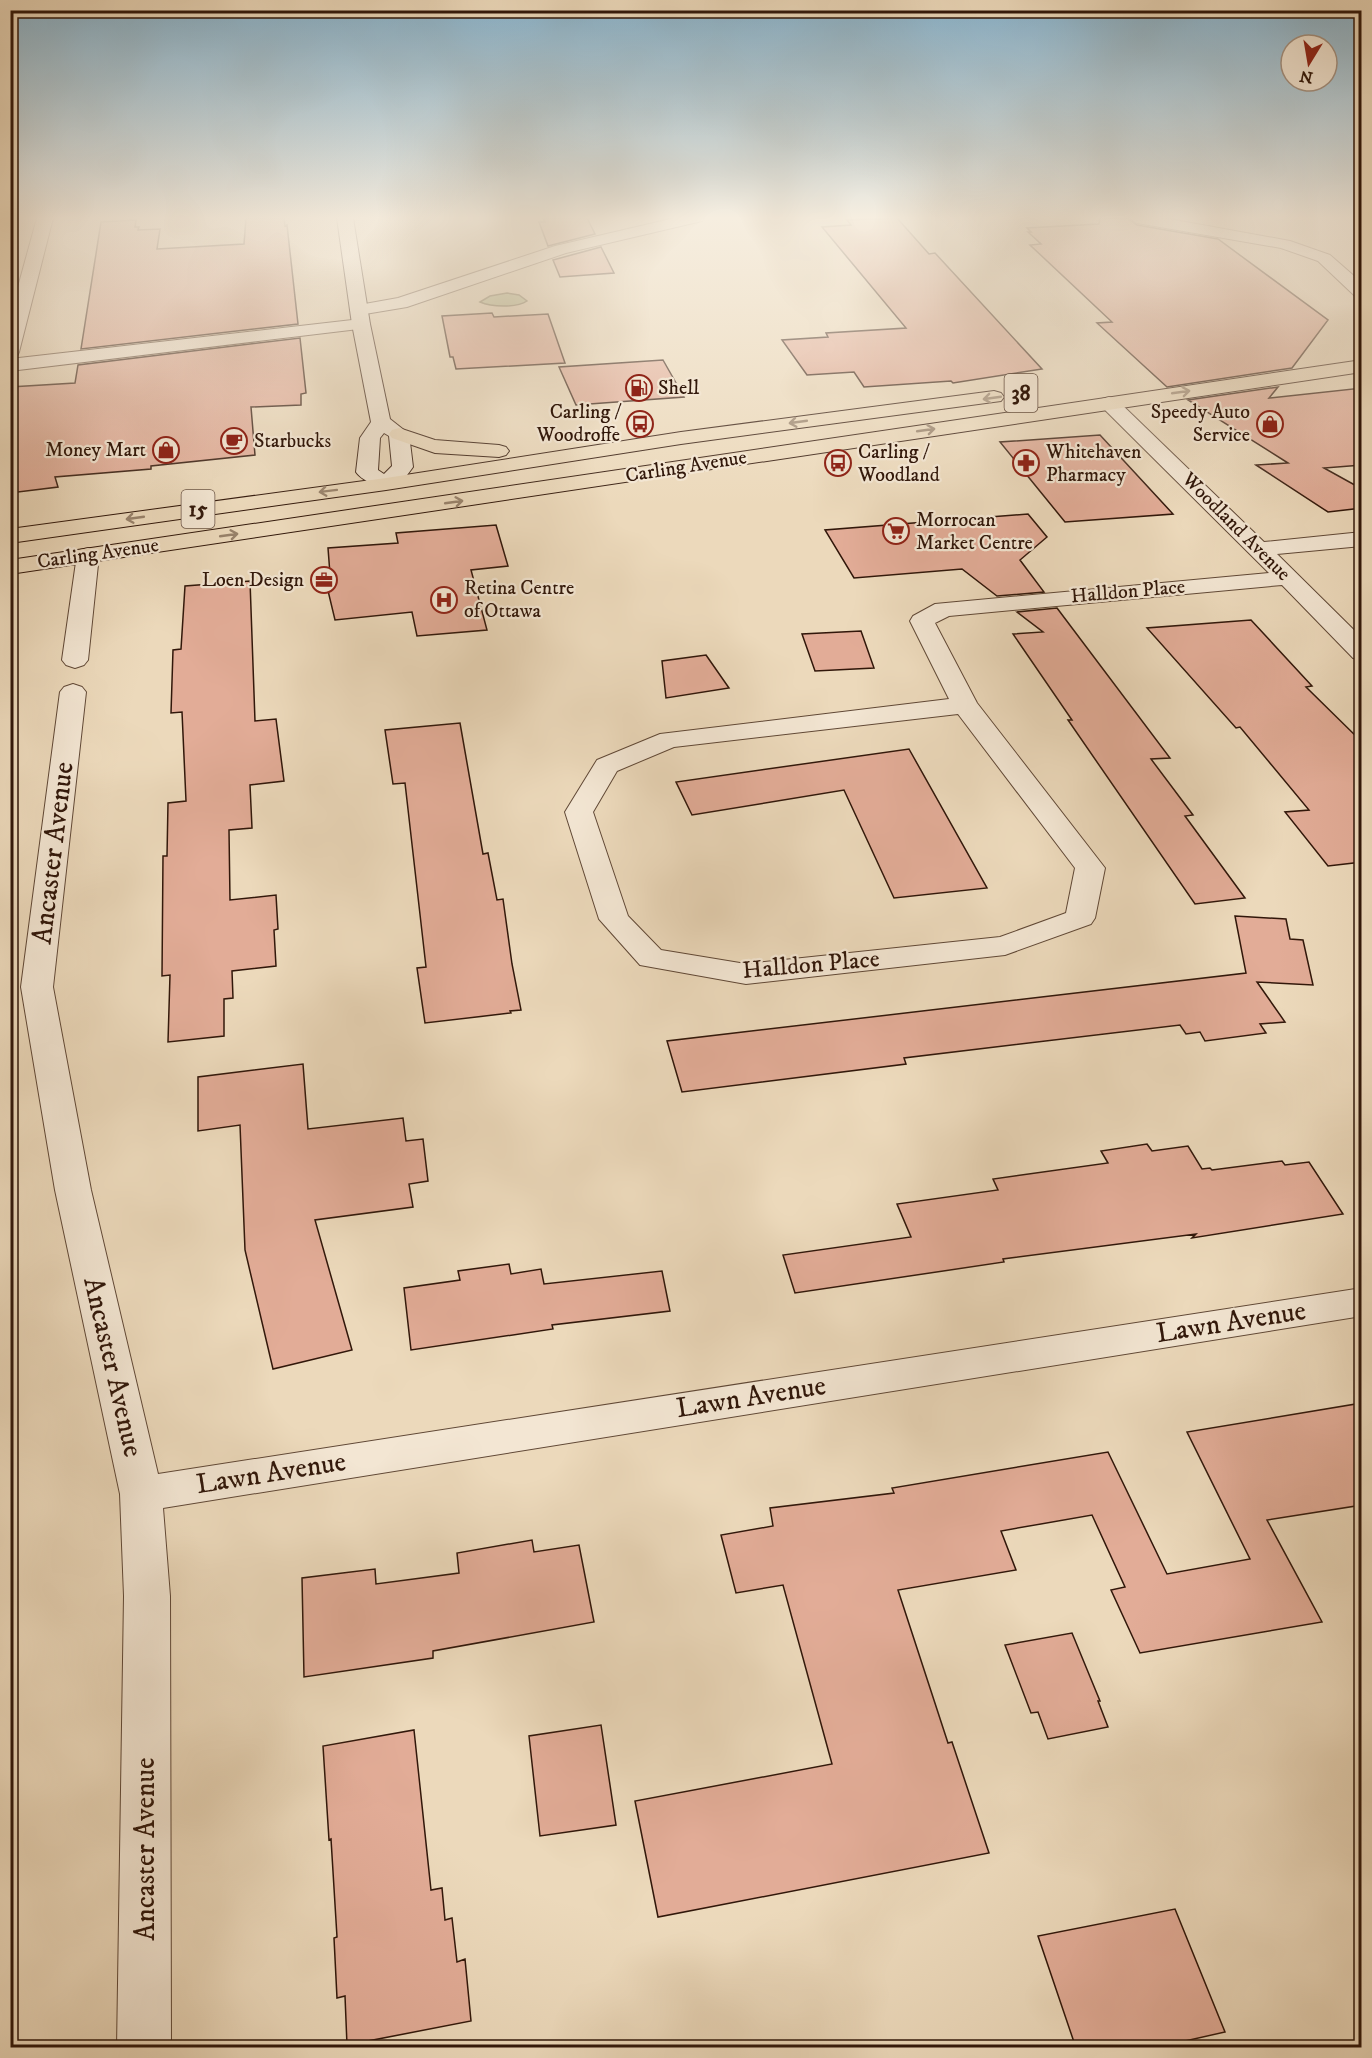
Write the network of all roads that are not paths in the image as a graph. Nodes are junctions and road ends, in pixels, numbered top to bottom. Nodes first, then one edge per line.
1 (20, 314) edge
2 (369, 314) edge
3 (360, 317) junction
4 (10, 352) edge
5 (10, 365) edge
6 (1362, 366) edge
7 (1013, 394) dead end
8 (1109, 403) junction
9 (381, 423) junction
10 (399, 434) junction
11 (681, 438) junction
12 (386, 484) junction
13 (397, 511) junction
14 (10, 536) edge
15 (1362, 539) edge
16 (1259, 549) junction
17 (88, 555) junction
18 (10, 567) edge
19 (1287, 578) junction
20 (1362, 653) edge
21 (965, 705) junction
22 (1362, 1302) edge
23 (141, 1494) junction
24 (138, 2046) edge

1 - 4 street
2 - 3 street
3 - 5 street
3 - 9 street
8 -> 6 main road, Carling Avenue / 38
7 -> 11 main road, Carling Avenue / 38
13 -> 8 main road, Carling Avenue / 38
8 - 16 street, Woodland Avenue
9 - 10 street
9 - 12 street
10 - 11 main road
10 - 12 street
11 - 12 main road, Carling Avenue / 38
12 - 13 street
12 -> 14 main road, Carling Avenue / 15
17 -> 13 main road, Carling Avenue / 15
15 - 16 street
16 - 19 street, Woodland Avenue
17 - 18 main road, Carling Avenue / 15
17 - 23 street, Ancaster Avenue
19 - 20 street, Woodland Avenue
19 - 21 street, Halldon Place
21 - 21 street, Halldon Place
22 - 23 street, Lawn Avenue
23 - 24 street, Ancaster Avenue

